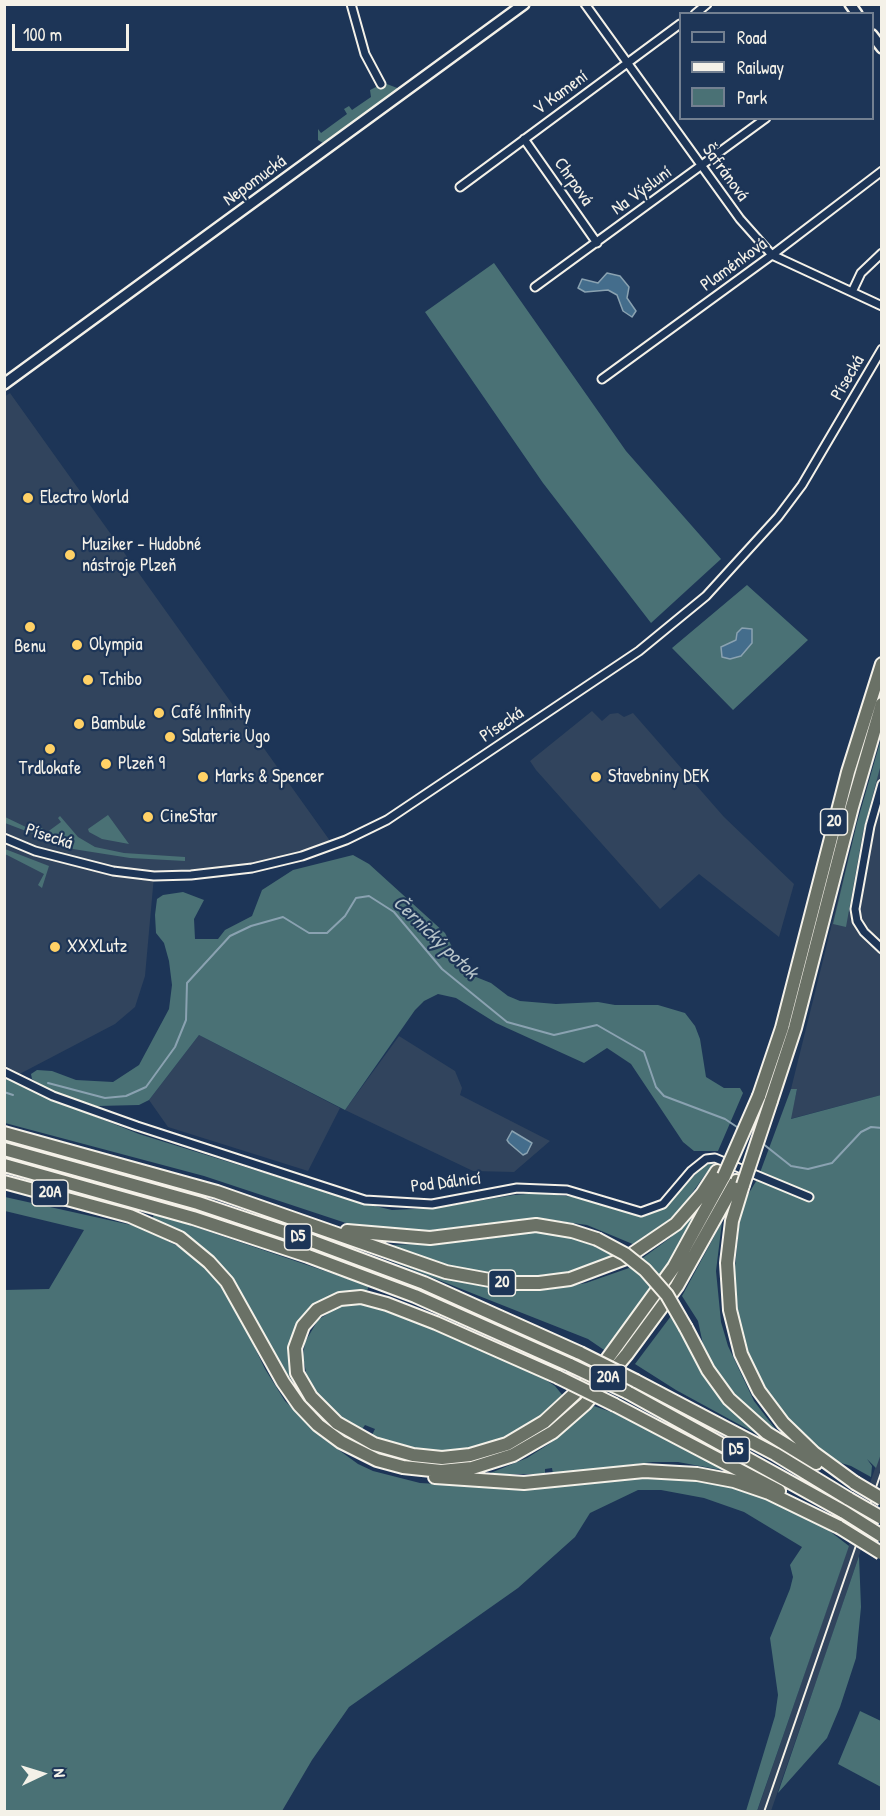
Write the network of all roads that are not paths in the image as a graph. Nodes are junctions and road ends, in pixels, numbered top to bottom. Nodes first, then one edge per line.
1 (351, 4) edge
2 (524, 4) edge
3 (585, 4) edge
4 (679, 25) edge
5 (875, 37) edge
6 (882, 48) edge
7 (626, 64) junction
8 (381, 84) dead end
9 (763, 120) edge
10 (524, 139) junction
11 (702, 166) junction
12 (882, 171) edge
13 (460, 187) dead end
14 (597, 243) junction
15 (882, 253) edge
16 (772, 255) junction
17 (535, 287) dead end
18 (852, 292) junction
19 (882, 306) edge
20 (882, 349) edge
21 (602, 379) dead end
22 (4, 384) edge
23 (882, 664) edge
24 (882, 704) edge
25 (882, 784) edge
26 (4, 837) edge
27 (882, 949) edge
28 (4, 1072) edge
29 (765, 1098) junction
30 (4, 1133) edge
31 (4, 1149) edge
32 (4, 1165) edge
33 (730, 1178) junction
34 (5, 1182) edge
35 (809, 1197) dead end
36 (322, 1228) junction
37 (403, 1467) junction
38 (855, 1483) junction
39 (882, 1499) edge
40 (882, 1518) edge
41 (839, 1527) junction
42 (882, 1536) edge
43 (881, 1553) edge

1 - 8 street
2 - 22 street, Nepomucká
3 - 7 street, Šafránová
4 - 7 street, V Kamení
5 - 6 street
7 - 10 street, V Kamení
7 - 11 street, Šafránová
9 - 11 street, Na Výsluní
10 - 13 street, V Kamení
10 - 14 street, Chrpová
11 - 14 street, Na Výsluní
11 - 16 street, Šafránová
12 - 16 street, Plaménková
14 - 17 street, Na Výsluní
15 - 18 street
16 - 18 street, Šafránová
16 - 21 street, Plaménková
18 - 19 street, Šafránová
20 - 26 street, Písecká
23 - 29 highway, 20
24 - 29 highway, 20
25 - 27 street
28 - 35 street, Pod Dálnicí
29 - 33 highway, 20, bridge
29 - 33 highway, 20, bridge
30 - 36 highway, 20
31 - 40 highway, D5, bridge
32 - 42 highway, D5, bridge
33 - 36 highway, 20
33 - 37 highway, 20A
33 - 38 highway
33 - 41 highway, bridge
34 - 37 highway, 20A
36 - 38 highway, bridge
37 - 41 highway
38 - 39 highway, bridge
41 - 43 highway, bridge

